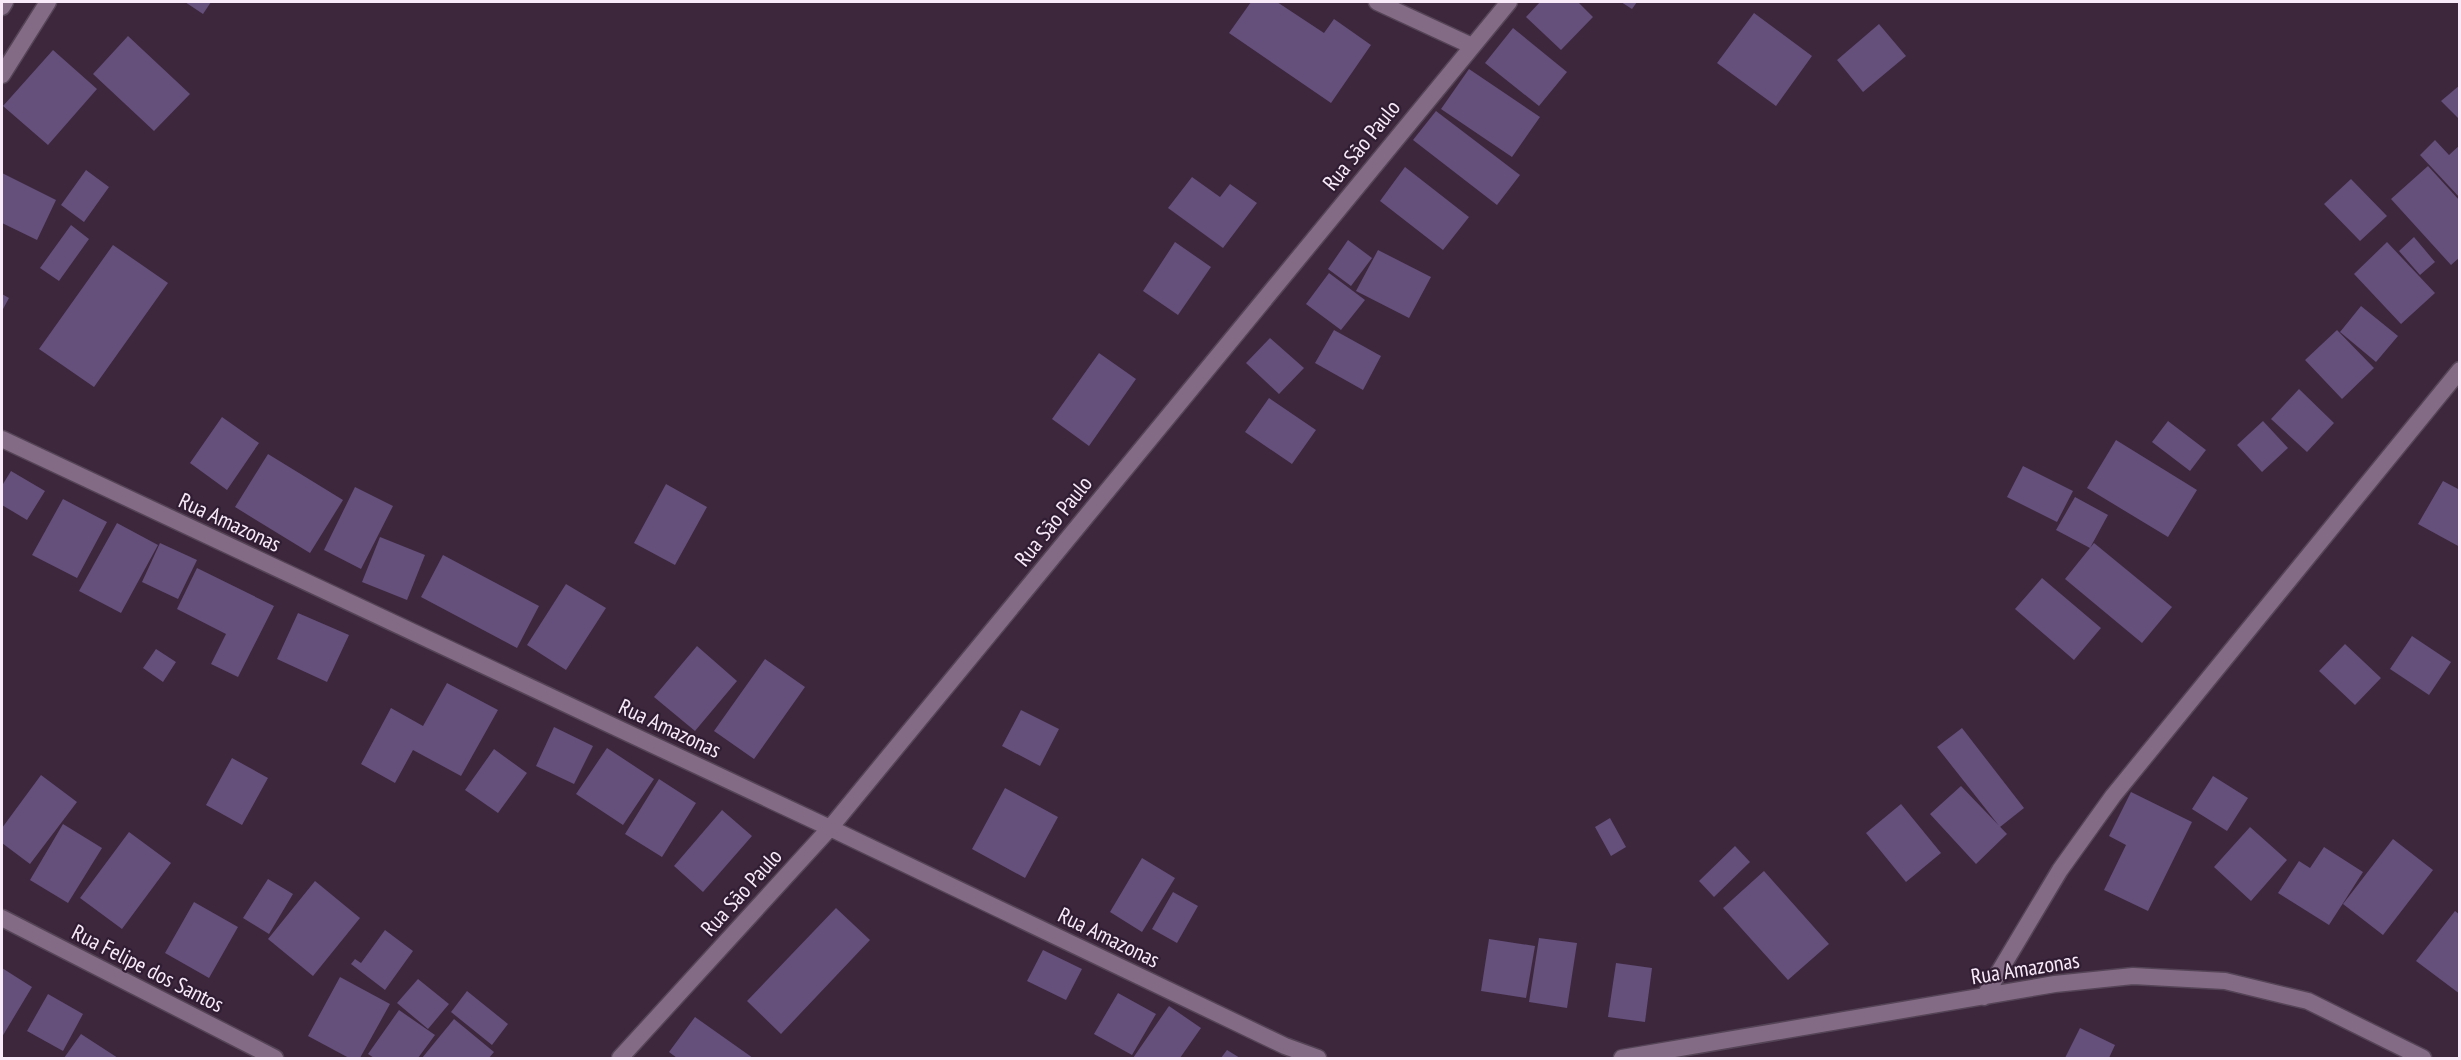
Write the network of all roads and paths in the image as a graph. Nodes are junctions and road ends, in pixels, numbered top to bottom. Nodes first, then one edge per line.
1 (5, 2) edge
2 (48, 2) edge
3 (1377, 2) edge
4 (1509, 2) edge
5 (2, 7) edge
6 (1472, 46) junction
7 (2, 75) edge
8 (2460, 370) edge
9 (2, 439) edge
10 (830, 828) junction
11 (2, 918) edge
12 (1984, 997) junction
13 (275, 1059) edge
14 (620, 1059) edge
15 (1318, 1059) edge
16 (1622, 1059) edge
17 (2423, 1059) edge

1 - 5 street
2 - 7 street
3 - 6 street
4 - 6 street, Rua São Paulo
6 - 10 street, Rua São Paulo
8 - 12 street
9 - 10 street, Rua Amazonas
10 - 14 street, Rua São Paulo
10 - 15 street, Rua Amazonas
11 - 13 street, Rua Felipe dos Santos
12 - 16 street, Rua Amazonas
12 - 17 street, Rua Amazonas

